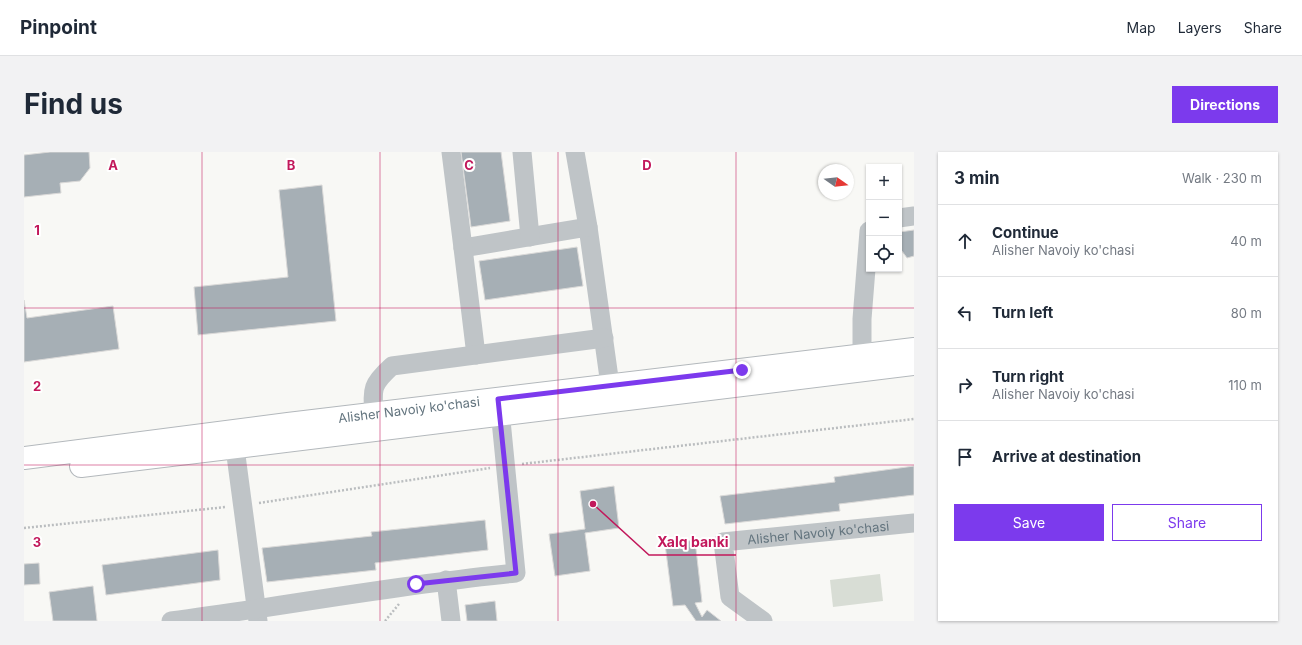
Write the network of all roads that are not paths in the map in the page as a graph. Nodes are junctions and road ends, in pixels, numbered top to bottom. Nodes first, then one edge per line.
1 (451, 152) edge
2 (522, 152) edge
3 (576, 152) edge
4 (914, 216) edge
5 (902, 218) edge
6 (588, 227) junction
7 (530, 236) junction
8 (869, 236) edge
9 (463, 248) junction
10 (604, 338) junction
11 (914, 349) edge
12 (476, 355) junction
13 (862, 355) junction
14 (914, 364) edge
15 (743, 378) junction
16 (610, 385) junction
17 (499, 407) junction
18 (374, 414) junction
19 (235, 448) junction
20 (24, 458) edge
21 (24, 473) edge
22 (914, 523) edge
23 (446, 580) junction
24 (257, 616) edge
25 (171, 621) edge
26 (451, 621) edge
27 (763, 621) edge

1 - 9 street
2 - 7 street
3 - 6 street
4 - 5 street
6 - 7 street
6 - 10 street
7 - 9 street
8 - 13 street
9 - 12 street
10 - 12 street
10 - 16 street
11 - 13 main road, Alisher Navoiy ko'chasi
12 - 18 street
13 - 15 main road, Alisher Navoiy ko'chasi
14 - 15 main road, Alisher Navoiy ko'chasi
15 - 16 main road, Alisher Navoiy ko'chasi
15 - 17 main road, Alisher Navoiy ko'chasi
16 - 17 main road, Alisher Navoiy ko'chasi
17 - 18 main road, Alisher Navoiy ko'chasi
17 - 19 main road, Alisher Navoiy ko'chasi
17 - 23 street
18 - 20 main road, Alisher Navoiy ko'chasi
19 - 21 main road, Alisher Navoiy ko'chasi
19 - 24 street
22 - 27 street, Alisher Navoiy ko'chasi
23 - 24 street
23 - 26 street
24 - 25 street

